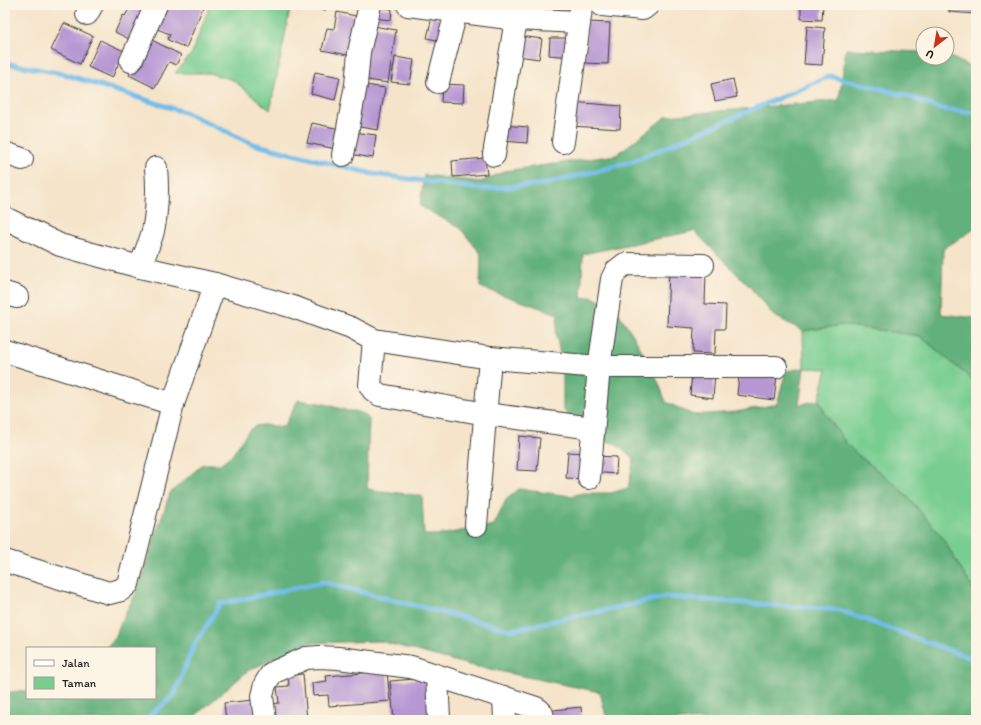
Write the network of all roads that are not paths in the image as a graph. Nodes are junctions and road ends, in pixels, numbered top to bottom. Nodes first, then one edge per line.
1 (156, 5) edge
2 (370, 5) edge
3 (408, 5) edge
4 (602, 5) edge
5 (648, 5) edge
6 (456, 12) junction
7 (581, 13) edge
8 (516, 19) junction
9 (130, 61) dead end
10 (438, 82) dead end
11 (563, 142) dead end
12 (343, 155) dead end
13 (494, 155) dead end
14 (156, 168) dead end
15 (5, 218) edge
16 (703, 265) dead end
17 (140, 267) junction
18 (215, 284) junction
19 (374, 340) junction
20 (5, 351) edge
21 (490, 358) junction
22 (599, 367) junction
23 (776, 367) dead end
24 (173, 404) junction
25 (486, 414) junction
26 (592, 428) junction
27 (589, 478) dead end
28 (476, 525) dead end
29 (5, 561) edge
30 (437, 676) junction
31 (504, 697) junction
32 (264, 720) edge
33 (439, 720) edge
34 (505, 720) edge
35 (543, 720) edge

1 - 9 street
2 - 12 street
3 - 6 street
4 - 5 street
6 - 8 street
6 - 10 street
7 - 8 street
7 - 11 street
8 - 13 street
14 - 17 street
15 - 17 street
16 - 22 street
17 - 18 street
18 - 19 street
18 - 24 street
19 - 21 street
19 - 25 street
20 - 24 street
21 - 22 street
21 - 25 street
22 - 23 street
22 - 26 street
24 - 29 street
25 - 26 street
25 - 28 street
26 - 27 street
30 - 31 street
30 - 32 street
30 - 33 street
31 - 34 street
31 - 35 street

